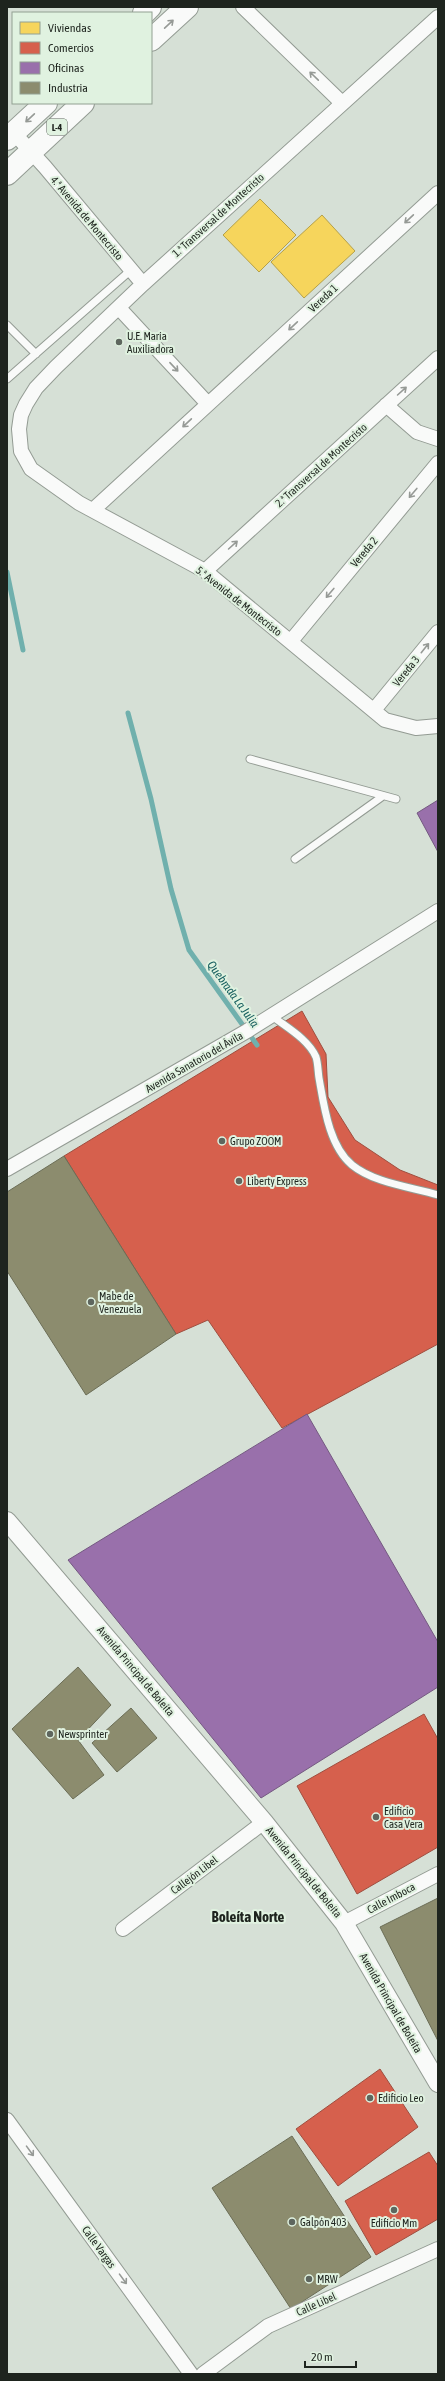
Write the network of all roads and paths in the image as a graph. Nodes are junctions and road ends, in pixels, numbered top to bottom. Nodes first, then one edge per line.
1 (187, 7) edge
2 (243, 7) edge
3 (438, 17) edge
4 (152, 39) edge
5 (342, 103) junction
6 (45, 104) edge
7 (82, 104) edge
8 (10, 136) edge
9 (31, 152) junction
10 (7, 174) edge
11 (438, 193) edge
12 (131, 270) junction
13 (143, 284) junction
14 (119, 308) junction
15 (7, 325) edge
16 (36, 354) junction
17 (438, 358) edge
18 (7, 379) edge
19 (208, 404) junction
20 (386, 405) junction
21 (19, 429) joint
22 (438, 439) edge
23 (438, 463) edge
24 (93, 510) junction
25 (205, 571) junction
26 (438, 632) edge
27 (290, 641) junction
28 (374, 710) junction
29 (438, 726) edge
30 (250, 759) dead end
31 (383, 796) junction
32 (396, 799) dead end
33 (294, 859) dead end
34 (438, 911) edge
35 (272, 1016) junction
36 (7, 1169) edge
37 (438, 1195) edge
38 (7, 1521) edge
39 (264, 1822) junction
40 (438, 1874) edge
41 (344, 1923) junction
42 (123, 1929) dead end
43 (438, 2083) edge
44 (7, 2120) edge
45 (438, 2249) edge
46 (192, 2374) edge
47 (203, 2374) edge

4 -> 1 main road
5 -> 2 street
3 - 5 street, 1.ª Transversal de Montecristo
5 - 13 street, 1.ª Transversal de Montecristo
6 -> 8 main road, L-4
7 - 9 main road, L-4
8 - 9 street, 4.ª Avenida de Montecristo
9 - 10 main road, L-4
9 - 12 street, 4.ª Avenida de Montecristo
11 -> 19 street, Vereda 1
12 - 13 street, 4.ª Avenida de Montecristo
12 - 16 lane
13 - 14 street, 1.ª Transversal de Montecristo
14 -> 19 street
14 - 21 street, 1.ª Transversal de Montecristo
15 - 16 lane
16 - 18 lane
20 -> 17 street, 2.ª Transversal de Montecristo
19 -> 24 street, Vereda 1
20 - 22 street
25 -> 20 street, 2.ª Transversal de Montecristo
21 - 24 street, 5.ª Avenida de Montecristo
23 -> 27 street, Vereda 2
24 - 25 street, 5.ª Avenida de Montecristo
25 - 27 street, 5.ª Avenida de Montecristo
28 -> 26 street, Vereda 3
27 - 28 street, 5.ª Avenida de Montecristo
28 - 29 street, 5.ª Avenida de Montecristo
30 - 31 lane
31 - 32 lane
31 - 33 lane
34 - 35 street, Avenida Sanatorio del Ávila
35 - 36 street, Avenida Sanatorio del Ávila
35 - 37 lane
38 - 39 street, Avenida Principal de Boleíta
39 - 41 street, Avenida Principal de Boleita
39 - 42 street, Callejón Libel
40 - 41 street, Calle Imboca
41 - 43 street, Avenida Principal de Boleíta
44 -> 46 street, Calle Vargas
45 - 47 street, Calle Libel

